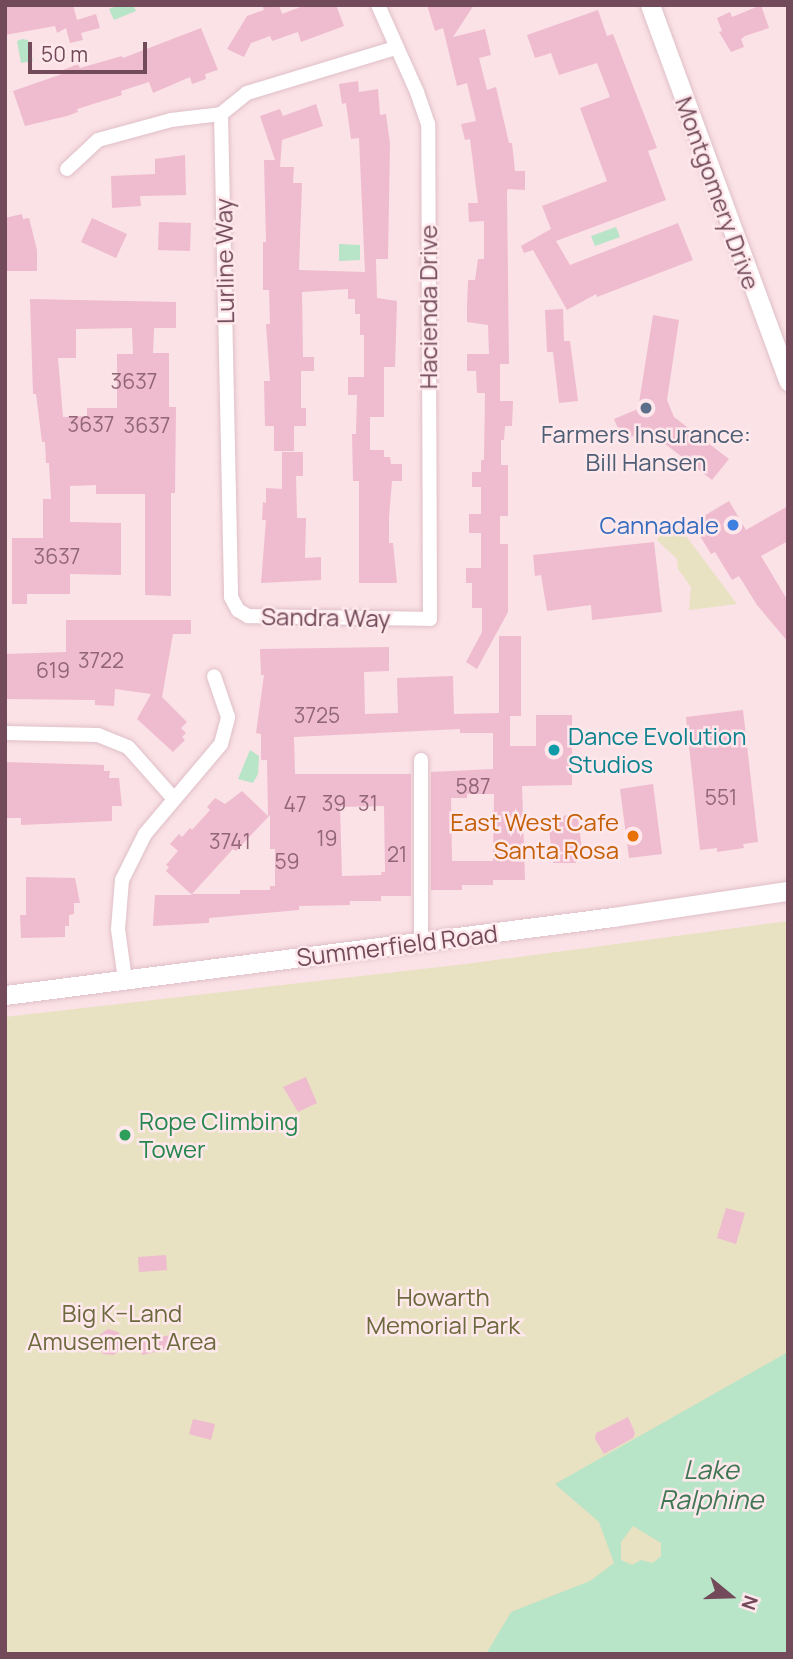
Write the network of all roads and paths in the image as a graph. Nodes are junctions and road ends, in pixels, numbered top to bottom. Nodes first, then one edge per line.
1 (378, 5) edge
2 (650, 5) edge
3 (395, 47) junction
4 (221, 114) junction
5 (67, 169) dead end
6 (788, 381) edge
7 (231, 597) joint
8 (430, 619) joint
9 (214, 676) dead end
10 (5, 733) edge
11 (421, 760) dead end
12 (174, 799) junction
13 (788, 891) edge
14 (421, 941) junction
15 (125, 980) junction
16 (5, 995) edge

1 - 3 street, Hacienda Drive
2 - 6 street, Montgomery Drive
3 - 4 street
3 - 8 street, Hacienda Drive
4 - 5 street
4 - 7 street, Lurline Way
7 - 8 street, Sandra Way
9 - 12 street
10 - 12 street
11 - 14 street
12 - 15 street
13 - 14 street, Summerfield Road
14 - 15 street, Summerfield Road
15 - 16 street, Summerfield Road

